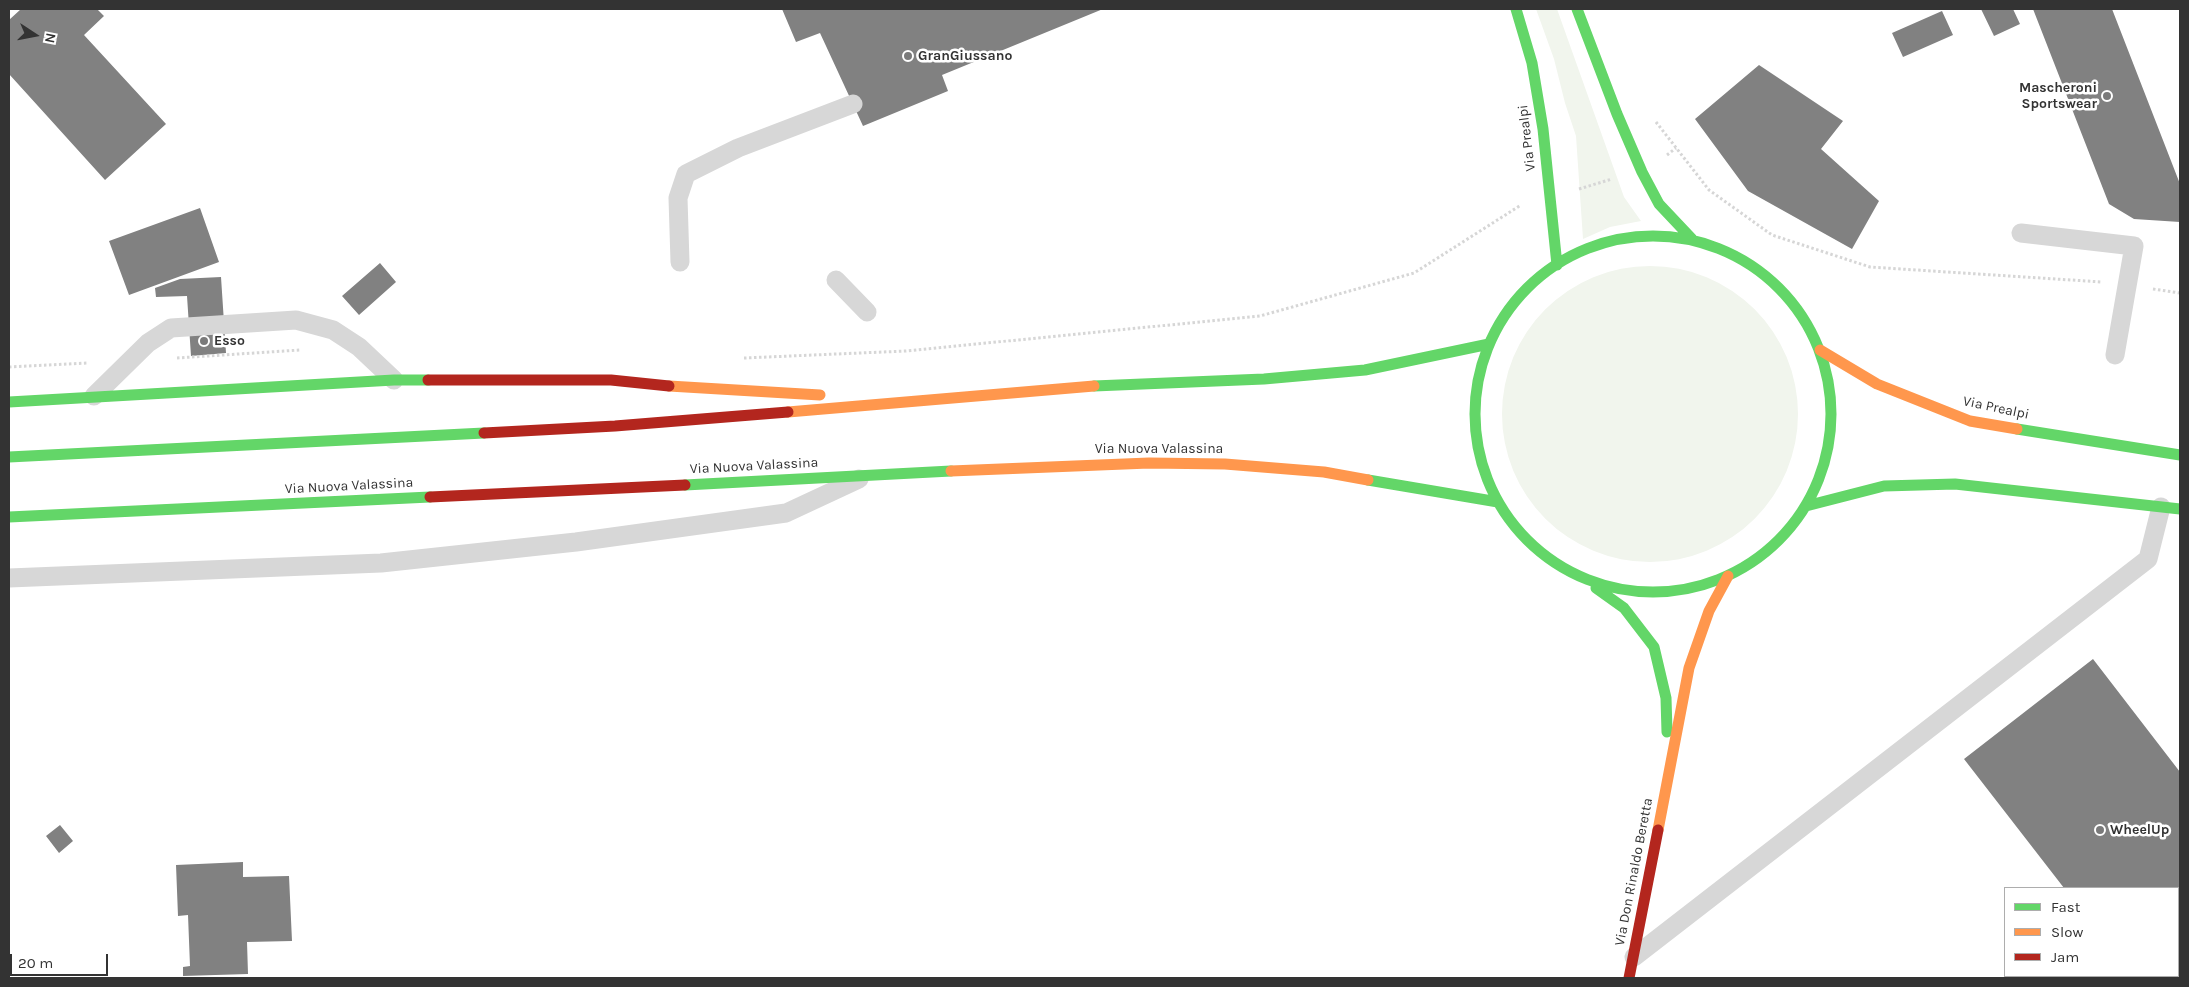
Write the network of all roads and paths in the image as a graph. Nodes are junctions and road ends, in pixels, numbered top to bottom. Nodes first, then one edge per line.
1 (1516, 9) edge
2 (1577, 9) edge
3 (853, 104) dead end
4 (1652, 117) dead end
5 (2021, 233) dead end
6 (1692, 239) junction
7 (680, 262) dead end
8 (1557, 265) junction
9 (836, 280) dead end
10 (2127, 285) junction
11 (2180, 293) edge
12 (867, 312) dead end
13 (1489, 344) junction
14 (1820, 350) junction
15 (2115, 355) dead end
16 (394, 380) junction
17 (94, 396) junction
18 (9, 402) edge
19 (878, 405) junction
20 (2180, 455) edge
21 (9, 457) edge
22 (869, 474) junction
23 (1498, 502) junction
24 (1806, 506) junction
25 (2161, 507) junction
26 (2180, 509) edge
27 (9, 517) edge
28 (1728, 576) junction
29 (9, 578) edge
30 (1582, 578) junction
31 (1669, 770) junction
32 (1634, 957) junction
33 (1629, 978) edge

1 - 8 main road, Via Prealpi
2 - 6 main road
3 - 7 lane
4 - 10 path
5 - 10 lane
6 - 8 main road
6 - 14 main road
8 - 13 main road
9 - 12 lane
10 - 11 path
10 - 15 lane
13 - 19 main road
13 - 23 main road
14 - 20 main road, Via Prealpi
14 - 24 main road
16 - 17 main road
16 - 17 lane
16 - 19 main road
17 - 18 main road
19 - 21 main road
22 - 23 main road, Via Nuova Valassina
22 - 27 main road, Via Nuova Valassina
22 - 29 lane
23 - 30 main road
24 - 25 main road
24 - 28 main road
25 - 26 main road
25 - 32 lane
28 - 30 main road
28 - 31 main road, Via Don Rinaldo Beretta
30 - 31 main road, Via Don Rinaldo Beretta
31 - 32 main road, Via Don Rinaldo Beretta
32 - 33 main road, Via Don Rinaldo Beretta

